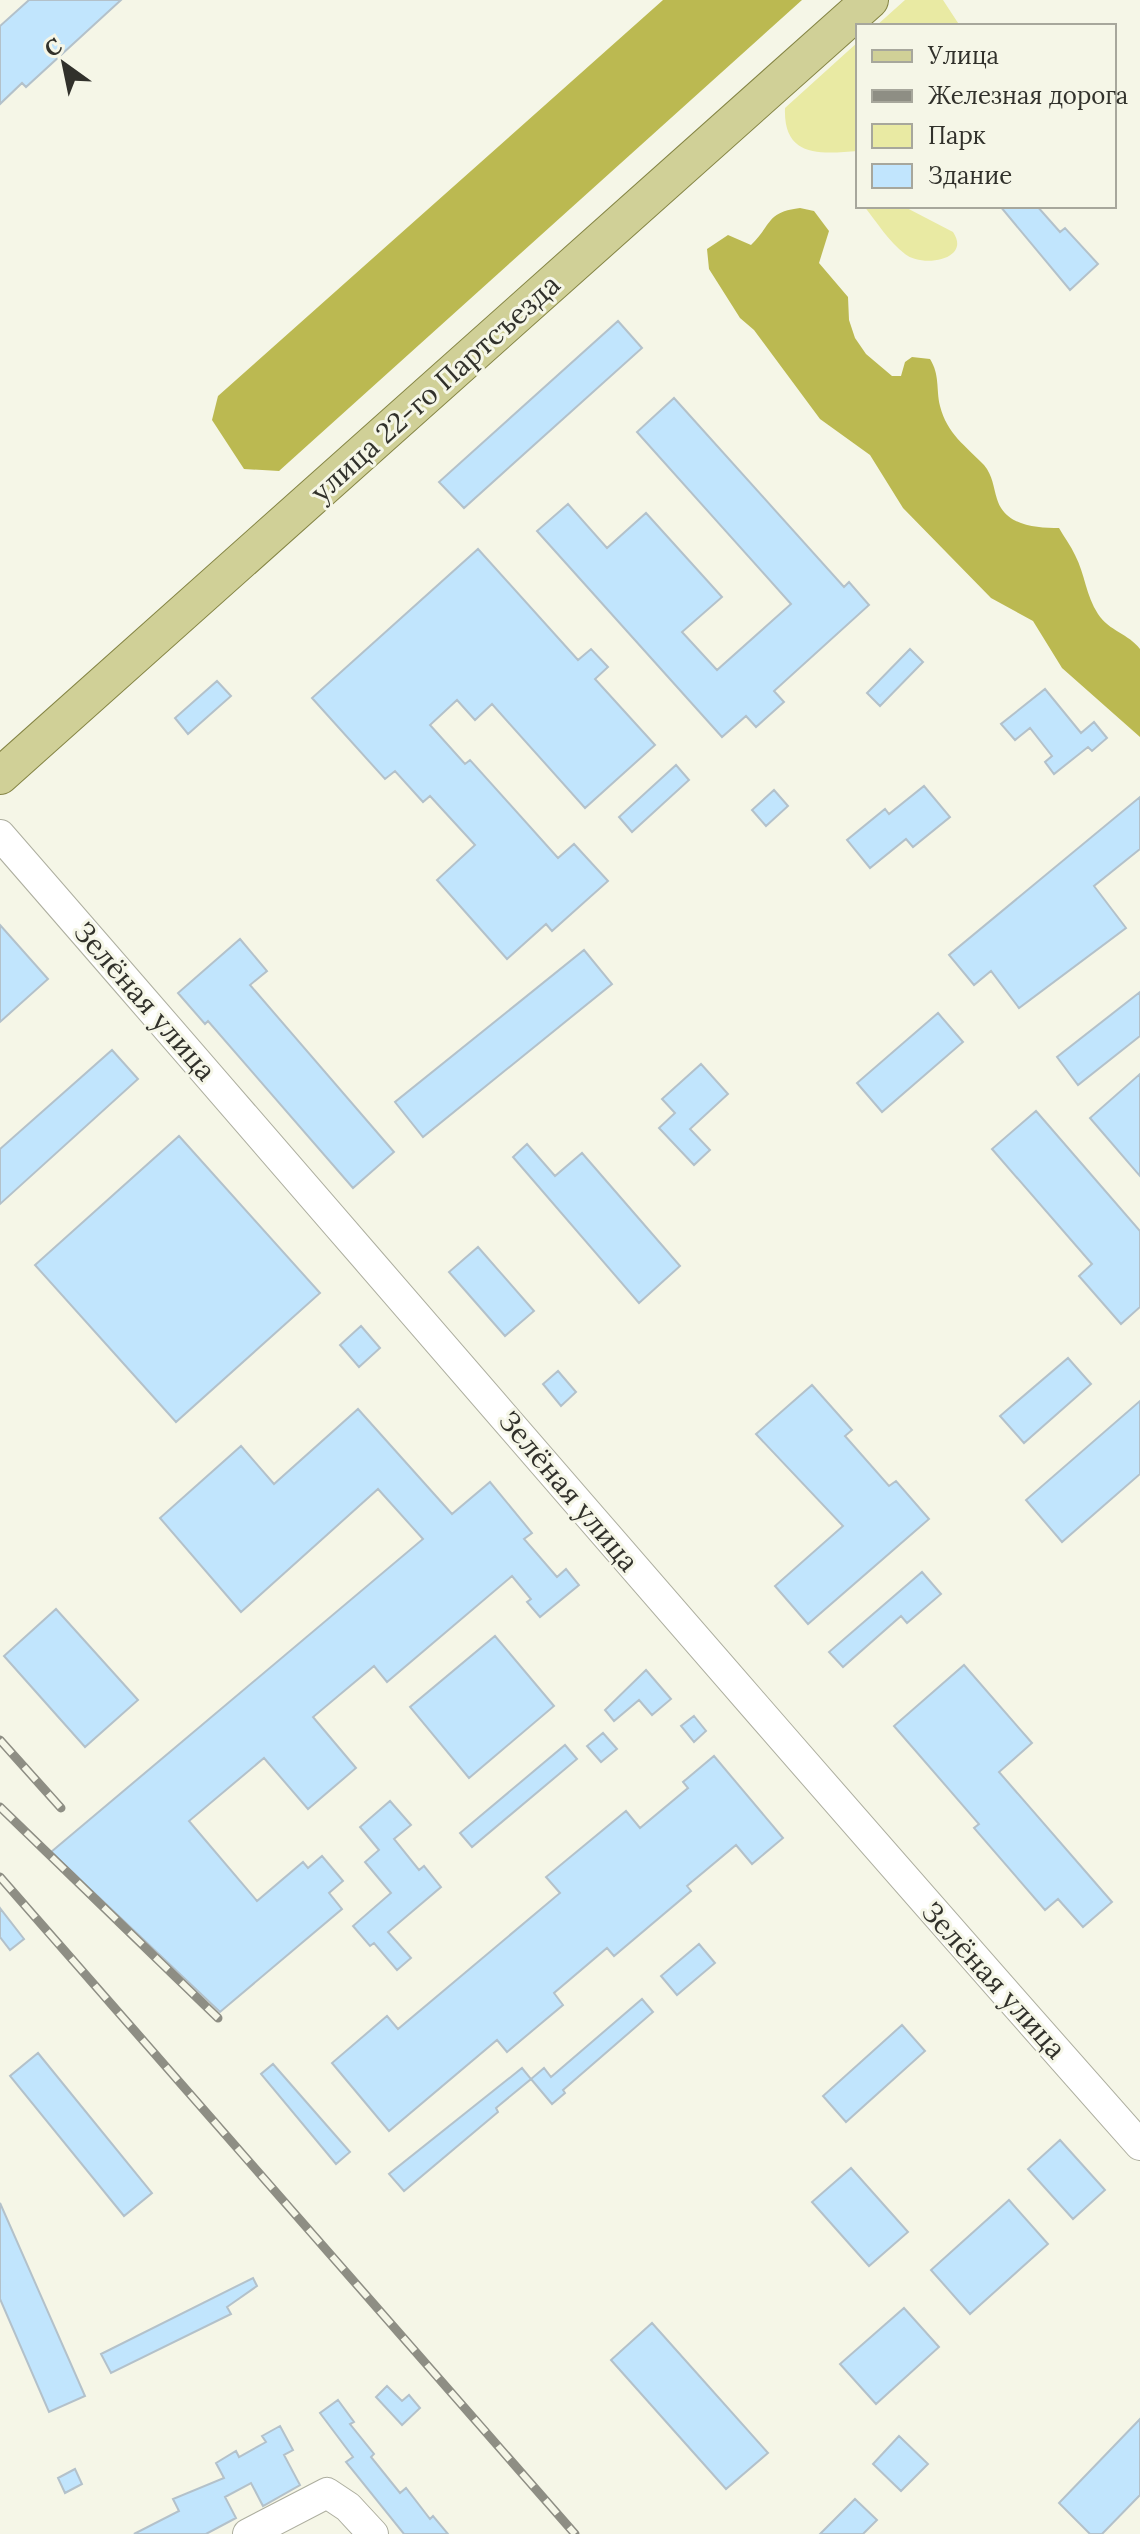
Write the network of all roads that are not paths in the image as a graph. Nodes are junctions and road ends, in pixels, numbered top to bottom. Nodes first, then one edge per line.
1 (870, 0) edge
2 (0, 776) edge
3 (0, 835) edge
4 (1140, 2145) edge
5 (248, 2534) edge
6 (373, 2534) edge

1 - 2 main road, улица 22-го Партсъезда
3 - 4 street, Зелёная улица
5 - 6 street

